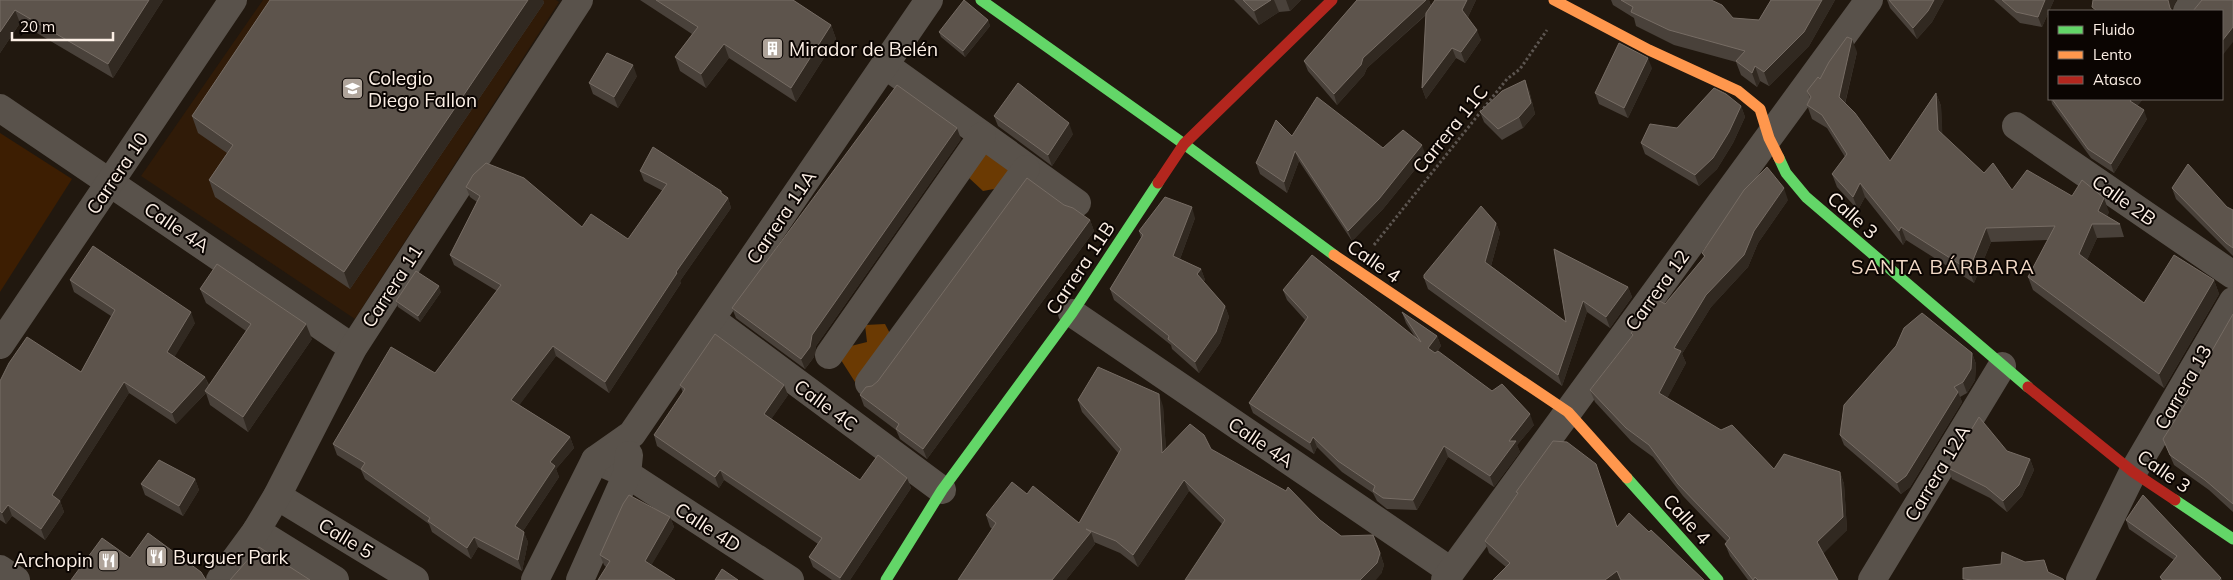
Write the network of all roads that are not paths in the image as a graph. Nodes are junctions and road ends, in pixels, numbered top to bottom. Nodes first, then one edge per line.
1 (232, 0) edge
2 (579, 0) edge
3 (929, 0) edge
4 (981, 0) edge
5 (1332, 0) edge
6 (1869, 0) edge
7 (1559, 2) edge
8 (885, 65) junction
9 (0, 108) edge
10 (2016, 126) dead end
11 (982, 136) junction
12 (1769, 138) junction
13 (1184, 144) junction
14 (1026, 168) junction
15 (111, 182) junction
16 (1077, 203) dead end
17 (2233, 275) edge
18 (2233, 301) edge
19 (1072, 313) junction
20 (711, 319) junction
21 (0, 346) edge
22 (352, 348) junction
23 (829, 354) dead end
24 (2002, 366) junction
25 (869, 384) edge
26 (1568, 412) junction
27 (632, 434) junction
28 (595, 460) junction
29 (2133, 472) junction
30 (626, 474) junction
31 (942, 490) junction
32 (277, 496) junction
33 (256, 531) junction
34 (2233, 539) edge
35 (0, 569) edge
36 (1448, 576) edge
37 (16, 580) edge
38 (220, 580) edge
39 (335, 580) edge
40 (415, 580) edge
41 (535, 580) edge
42 (580, 580) edge
43 (790, 580) edge
44 (886, 580) edge
45 (1718, 580) edge
46 (1872, 580) edge
47 (2080, 580) edge

1 - 15 street, Carrera 10
2 - 22 street, Carrera 11
3 - 8 street, Carrera 11A
4 - 13 street, Calle 4
5 - 13 street, Carrera 11B
6 - 12 street, Carrera 12
7 - 12 street, Calle 3
8 - 11 street
8 - 20 street, Carrera 11A
9 - 15 street, Calle 4A
10 - 17 street, Calle 2B
11 - 14 street
11 - 23 street
12 - 24 street, Calle 3
12 - 26 street, Carrera 12
13 - 19 street, Carrera 11B
13 - 26 street, Calle 4
14 - 16 street
14 - 25 street
15 - 21 street, Carrera 10
15 - 22 street, Calle 4A
18 - 29 street, Carrera 13
19 - 31 street, Carrera 11B
19 - 36 street, Calle 4A
20 - 27 street, Carrera 11A
20 - 31 street, Calle 4C
22 - 32 street, Carrera 11
24 - 29 street, Calle 3
24 - 46 street, Carrera 12A
26 - 36 street, Carrera 12
26 - 45 street, Calle 4
27 - 28 street, Carrera 11A
27 - 30 street, Carrera 11A
28 - 30 street, Calle 4D
28 - 41 street, Carrera 11A
29 - 34 street, Calle 3
29 - 47 street, Carrera 13
30 - 42 street, Carrera 11A
30 - 43 street, Calle 4D
31 - 44 street, Carrera 11B
32 - 33 street, Carrera 11
32 - 40 street, Calle 5
33 - 38 street, Carrera 11
33 - 39 street
35 - 37 street

